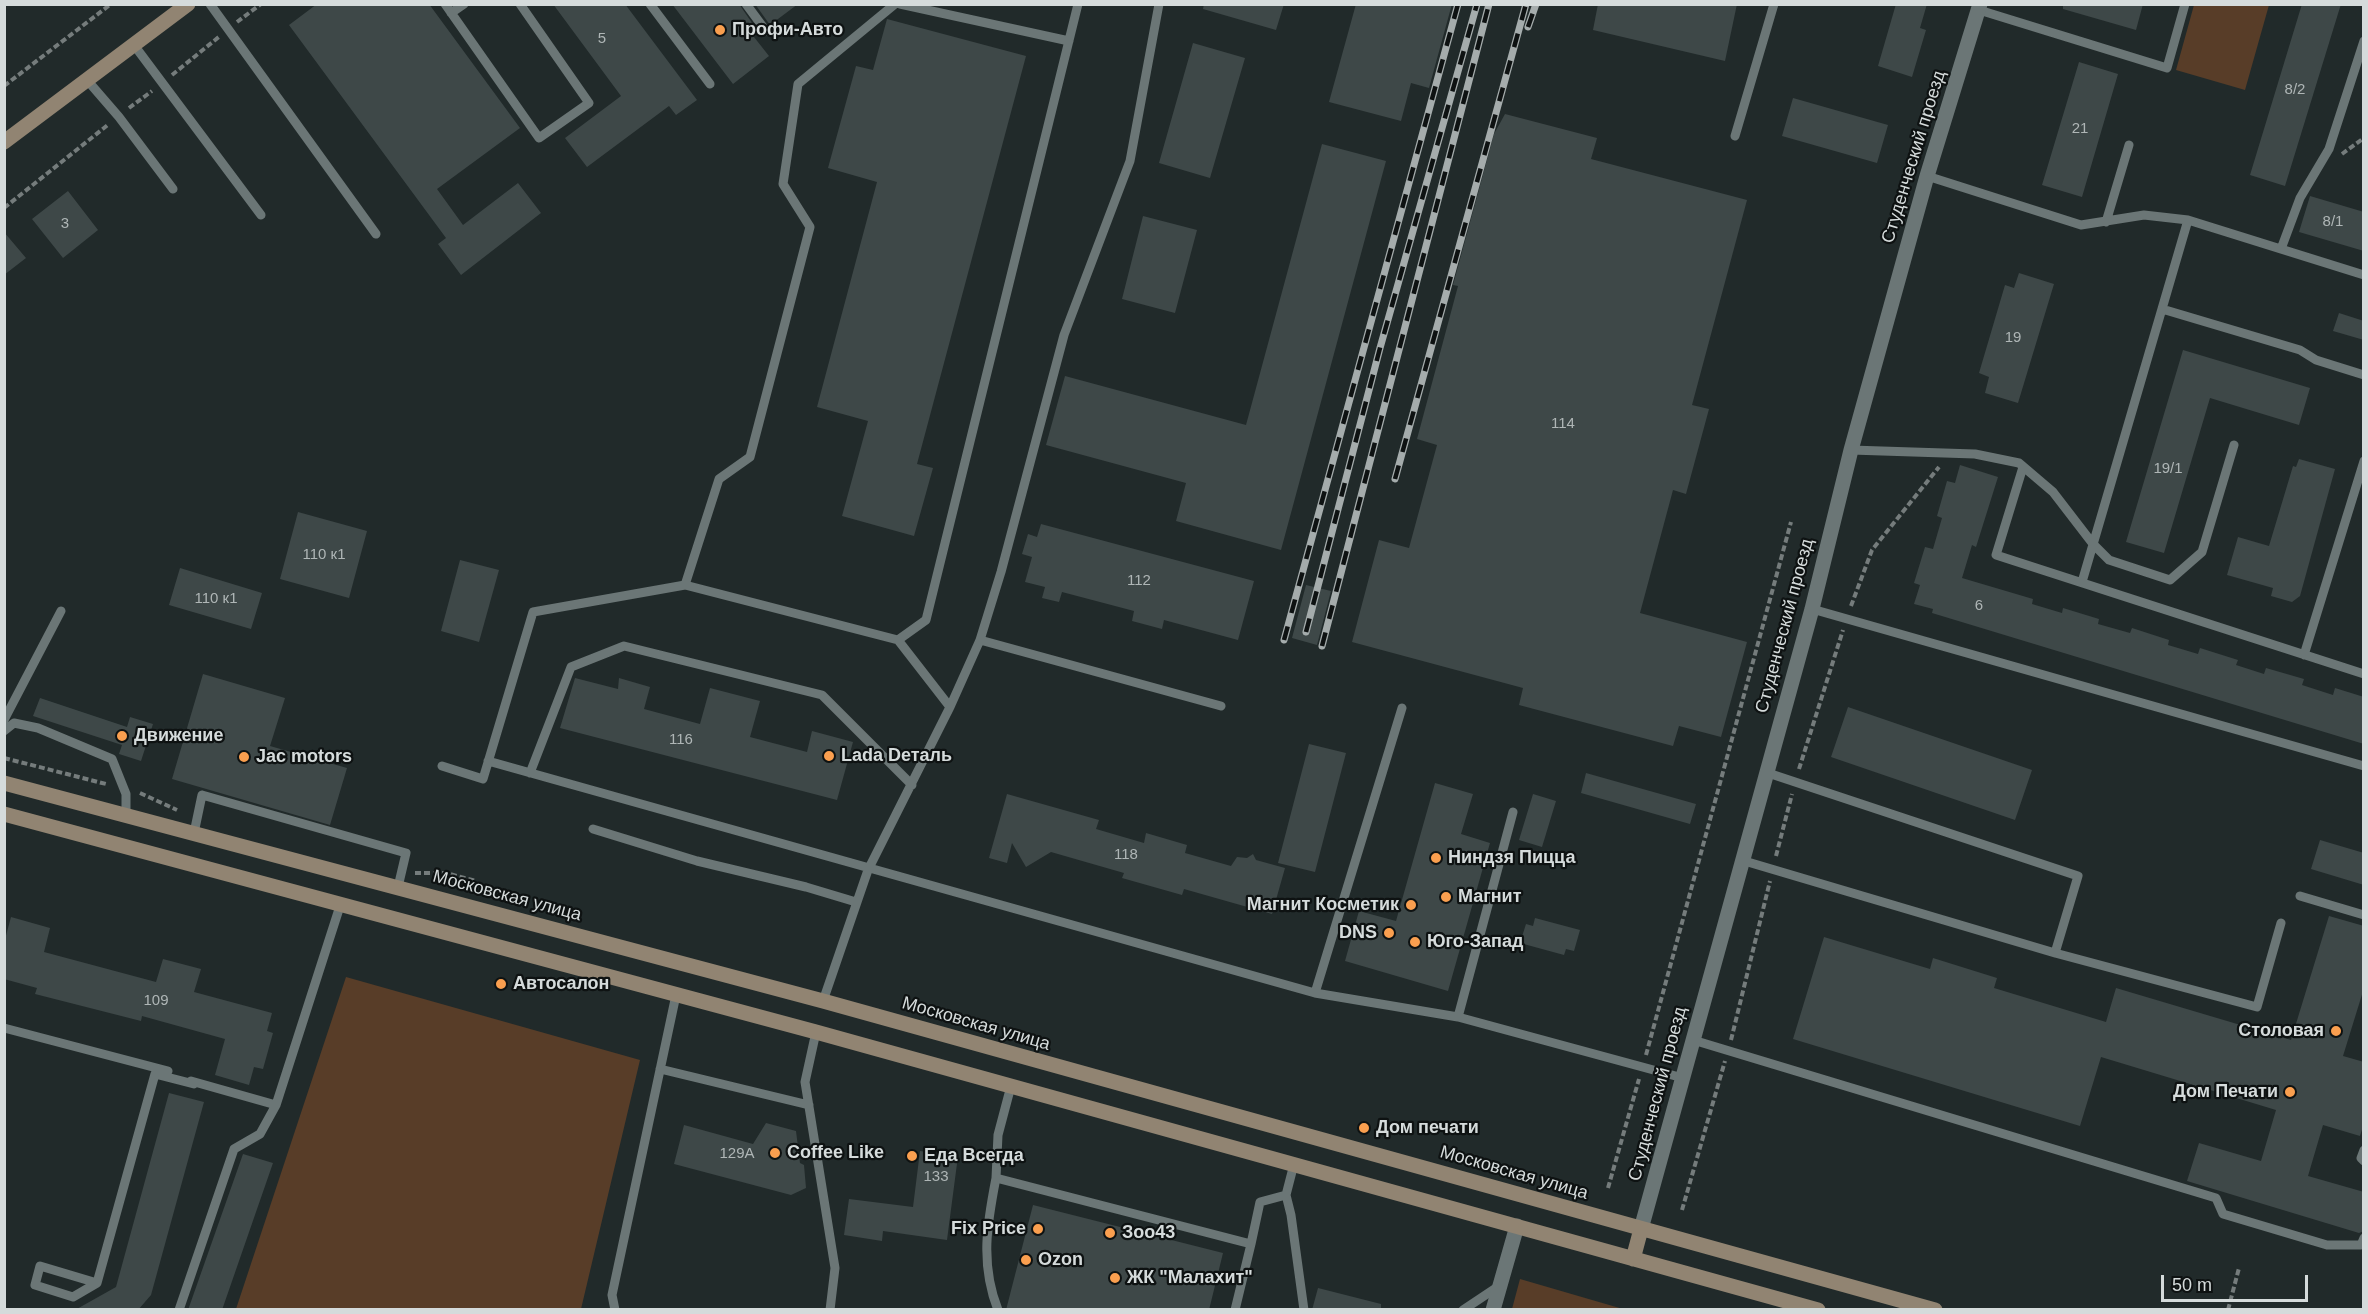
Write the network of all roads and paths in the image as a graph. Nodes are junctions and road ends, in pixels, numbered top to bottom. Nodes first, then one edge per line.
1 (111, 4) edge
2 (188, 4) edge
3 (210, 4) edge
4 (261, 4) edge
5 (445, 4) edge
6 (464, 4) edge
7 (520, 4) edge
8 (650, 4) edge
9 (746, 4) edge
10 (895, 4) edge
11 (900, 4) edge
12 (1078, 4) edge
13 (1159, 4) edge
14 (1774, 4) edge
15 (2185, 4) edge
16 (1979, 7) edge
17 (451, 14) junction
18 (228, 29) junction
19 (766, 31) dead end
20 (1069, 41) junction
21 (2364, 41) edge
22 (134, 45) junction
23 (87, 80) junction
24 (163, 82) junction
25 (710, 84) dead end
26 (4, 86) edge
27 (119, 117) junction
28 (1735, 136) dead end
29 (4, 142) edge
30 (2129, 146) dead end
31 (1927, 176) junction
32 (173, 189) dead end
33 (4, 208) edge
34 (261, 215) dead end
35 (2188, 220) junction
36 (2106, 222) junction
37 (376, 234) dead end
38 (2281, 249) junction
39 (2364, 275) edge
40 (2162, 309) junction
41 (2364, 375) edge
42 (2234, 445) dead end
43 (1851, 450) junction
44 (1951, 453) junction
45 (2364, 461) edge
46 (2023, 467) junction
47 (1791, 522) dead end
48 (2093, 544) junction
49 (2082, 582) junction
50 (685, 585) junction
51 (1812, 609) junction
52 (61, 611) dead end
53 (1847, 619) junction
54 (898, 640) junction
55 (980, 640) junction
56 (2304, 654) junction
57 (2364, 674) edge
58 (1221, 706) dead end
59 (950, 707) junction
60 (1402, 708) dead end
61 (4, 720) edge
62 (4, 731) edge
63 (4, 758) edge
64 (488, 761) junction
65 (442, 766) dead end
66 (2364, 766) edge
67 (1766, 772) junction
68 (530, 773) junction
69 (1795, 782) junction
70 (4, 783) edge
71 (912, 785) junction
72 (124, 788) junction
73 (1513, 812) dead end
74 (4, 814) edge
75 (126, 814) junction
76 (198, 816) junction
77 (593, 829) dead end
78 (194, 833) junction
79 (1741, 860) junction
80 (1773, 869) junction
81 (868, 870) junction
82 (400, 880) junction
83 (476, 881) dead end
84 (2300, 896) dead end
85 (856, 902) junction
86 (340, 906) junction
87 (2364, 915) edge
88 (2281, 923) dead end
89 (2055, 953) junction
90 (1315, 993) junction
91 (676, 995) junction
92 (823, 1001) junction
93 (1458, 1017) junction
94 (4, 1028) edge
95 (816, 1032) junction
96 (1694, 1040) junction
97 (1728, 1051) junction
98 (1642, 1067) junction
99 (660, 1069) junction
100 (1683, 1078) junction
101 (194, 1084) junction
102 (1011, 1086) junction
103 (276, 1105) junction
104 (809, 1105) junction
105 (2364, 1150) edge
106 (2364, 1161) edge
107 (1294, 1164) junction
108 (996, 1178) junction
109 (1608, 1188) dead end
110 (1286, 1195) junction
111 (1682, 1210) dead end
112 (1517, 1226) junction
113 (1641, 1229) junction
114 (2364, 1238) edge
115 (1251, 1244) junction
116 (1633, 1259) junction
117 (2239, 1268) dead end
118 (97, 1283) junction
119 (1500, 1285) junction
120 (179, 1310) edge
121 (615, 1310) edge
122 (830, 1310) edge
123 (998, 1310) edge
124 (1235, 1310) edge
125 (1304, 1310) edge
126 (1463, 1310) edge
127 (1493, 1310) edge
128 (1818, 1310) edge
129 (1935, 1310) edge
130 (2228, 1310) edge

1 - 26 path
2 - 22 main road
3 - 18 lane
4 - 18 path
5 - 17 lane
6 - 17 lane
7 - 17 lane
8 - 25 lane
9 - 19 lane
10 - 50 lane
11 - 20 lane
12 - 20 lane
13 - 55 lane
14 - 28 lane
15 - 16 lane
16 - 31 street, Студенческий проезд
18 - 24 path
18 - 37 lane
20 - 54 lane
21 - 38 lane
22 - 23 main road
22 - 24 lane
23 - 27 lane
23 - 29 main road
24 - 27 path
24 - 34 lane
27 - 32 lane
27 - 33 path
30 - 36 lane
31 - 36 lane
31 - 43 street, Студенческий проезд
35 - 36 lane
35 - 38 lane
35 - 40 lane
38 - 39 lane
40 - 41 lane
40 - 48 lane
42 - 48 lane
43 - 44 lane
43 - 51 street, Студенческий проезд
44 - 46 lane
44 - 53 path
45 - 56 lane
46 - 48 lane
46 - 49 lane
47 - 98 path
48 - 49 lane
49 - 56 lane
50 - 54 lane
50 - 64 lane
51 - 53 lane
51 - 67 street, Студенческий проезд
52 - 61 lane
53 - 66 lane
53 - 69 path
54 - 59 lane
55 - 58 lane
55 - 59 lane
56 - 57 lane
59 - 71 lane
60 - 90 lane
62 - 72 lane
63 - 72 path
64 - 65 lane
64 - 68 lane
67 - 69 lane
67 - 79 street, Студенческий проезд
68 - 71 lane
68 - 81 lane
69 - 80 path
69 - 89 lane
70 - 75 main road, Московская улица
71 - 81 lane
72 - 75 lane
72 - 76 path
73 - 93 lane
74 - 86 main road
75 - 78 main road, Московская улица
76 - 78 lane
76 - 82 lane
77 - 85 lane
78 - 82 main road, Московская улица
79 - 80 lane
79 - 96 street, Студенческий проезд
80 - 89 lane
80 - 97 path
81 - 85 lane
81 - 90 lane
82 - 83 path
82 - 92 main road, Московская улица
84 - 87 lane
85 - 92 lane
86 - 91 main road
86 - 103 lane
88 - 89 lane
90 - 93 lane
91 - 95 main road
91 - 99 lane
92 - 113 main road, Московская улица
93 - 98 lane
94 - 101 lane
95 - 102 main road
95 - 104 lane
96 - 97 lane
96 - 100 street, Студенческий проезд
97 - 111 path
97 - 114 lane
98 - 100 lane
98 - 109 path
99 - 104 lane
99 - 121 lane
100 - 113 street, Студенческий проезд
101 - 103 lane
101 - 118 lane
102 - 107 main road
102 - 108 lane
103 - 120 lane
104 - 122 lane
105 - 106 lane
107 - 110 lane
107 - 112 main road
108 - 115 lane
108 - 123 lane
110 - 115 lane
110 - 125 lane
112 - 116 main road
112 - 119 street
113 - 116 main road, Студенческий проезд
113 - 129 main road, Московская улица
115 - 124 lane
116 - 128 main road
117 - 130 path
118 - 118 lane
119 - 126 lane
119 - 127 street

